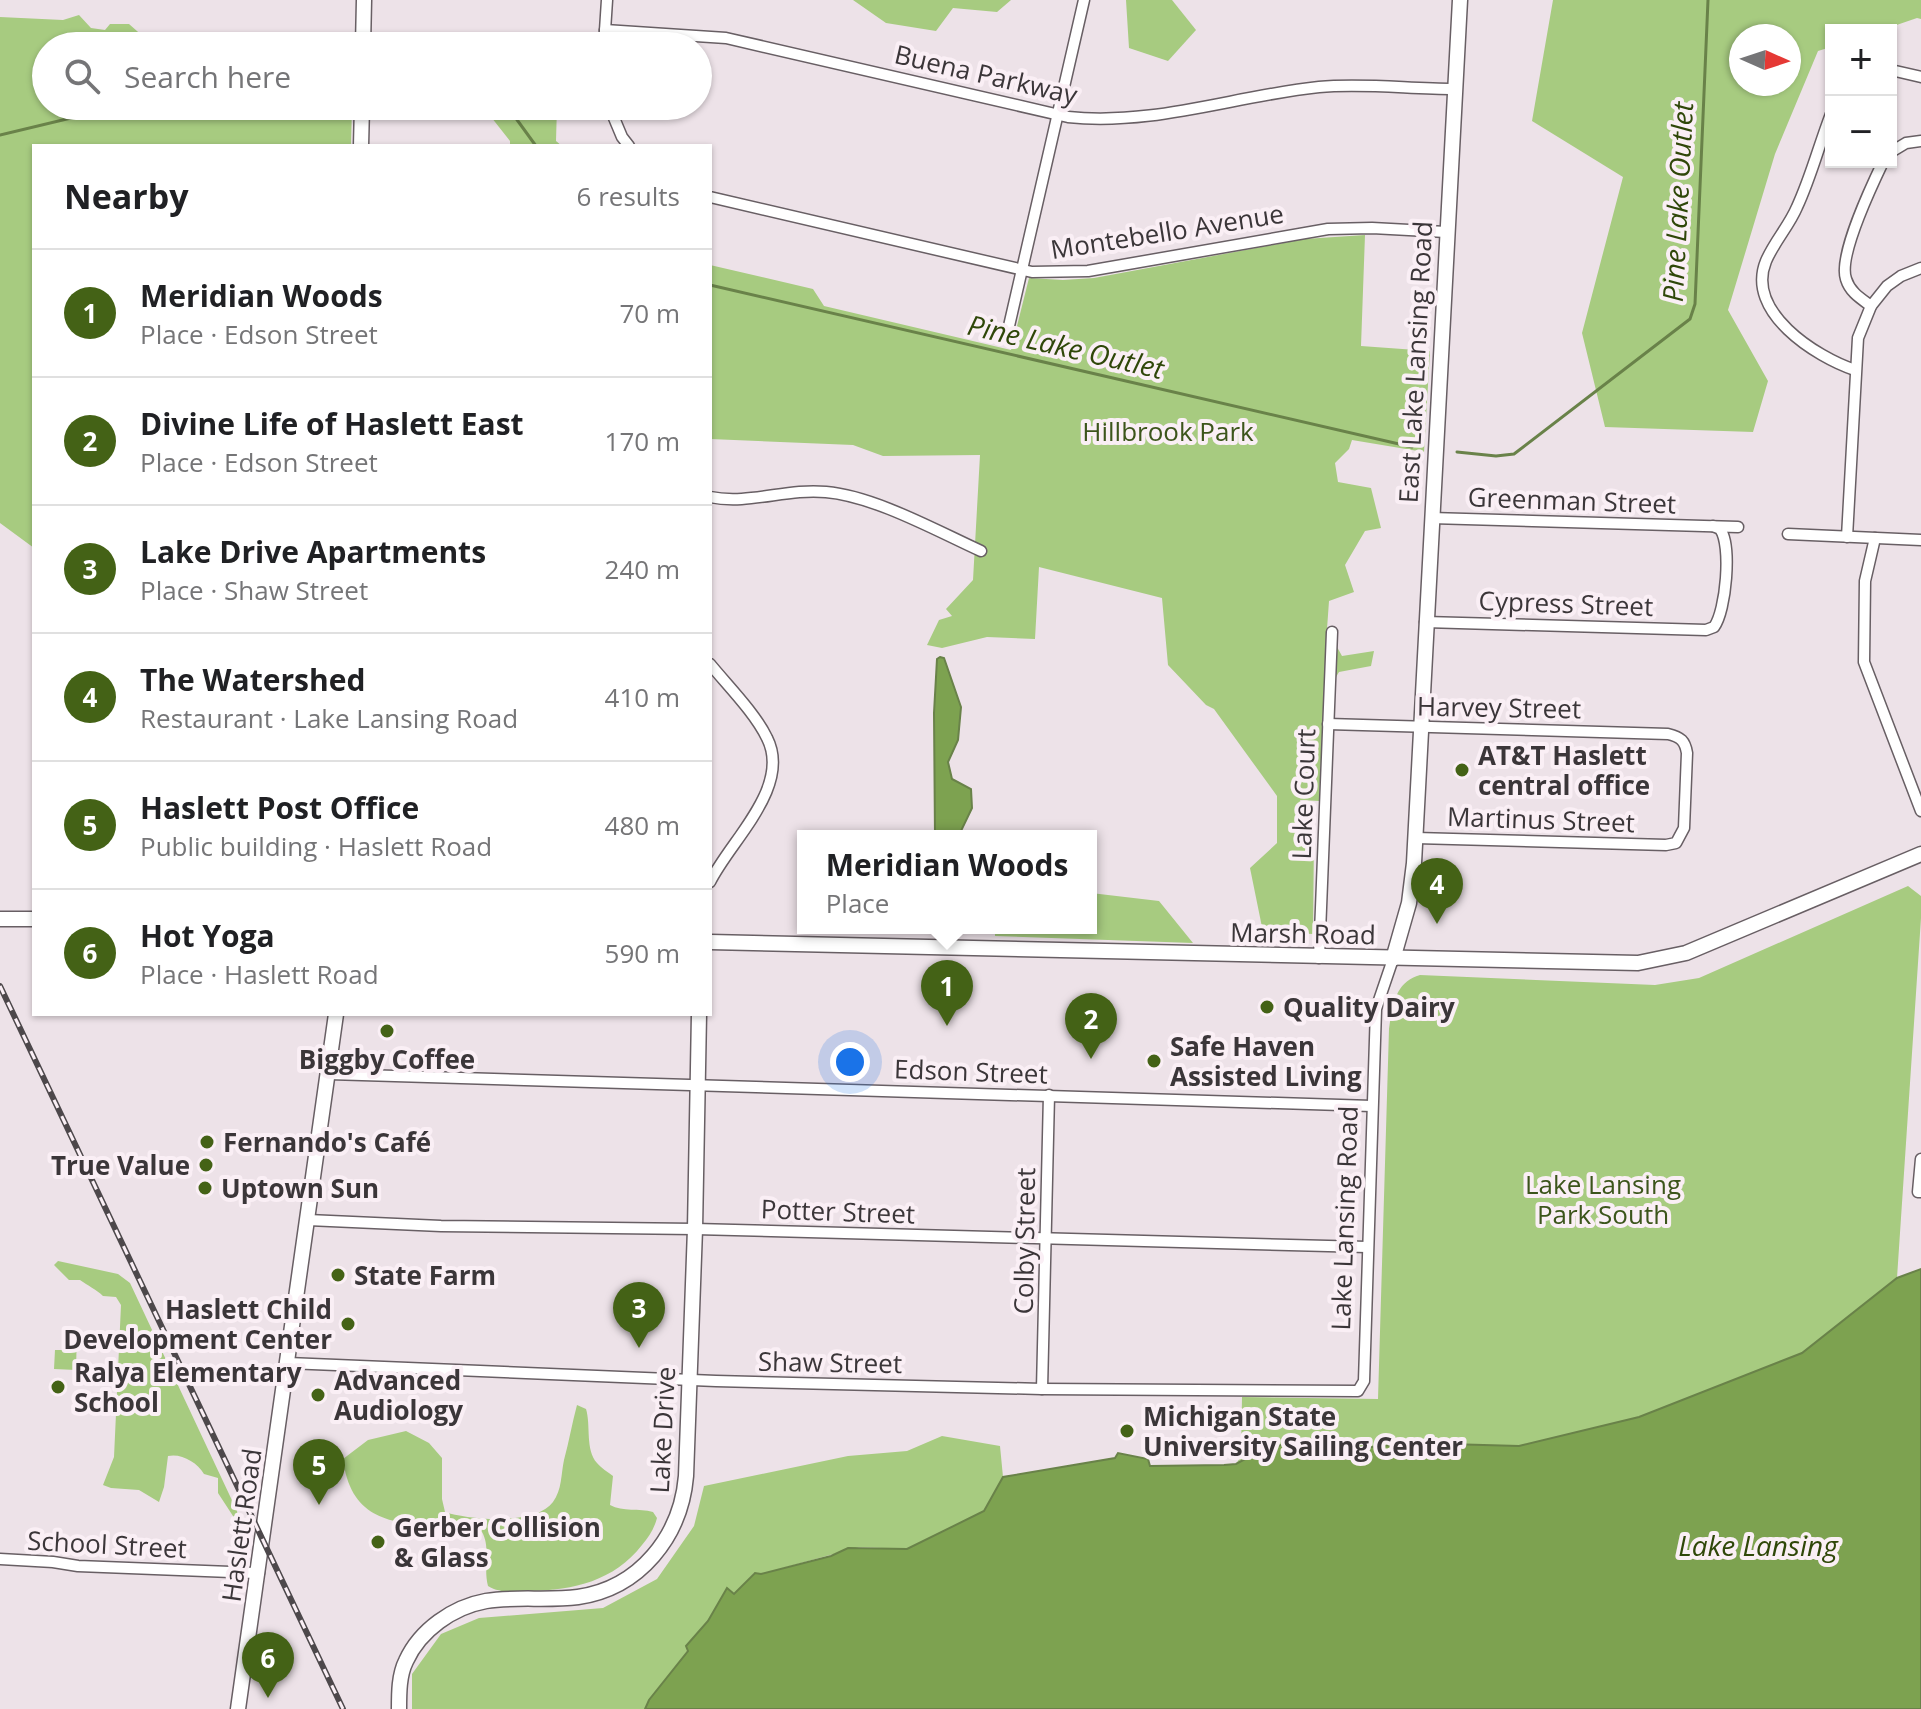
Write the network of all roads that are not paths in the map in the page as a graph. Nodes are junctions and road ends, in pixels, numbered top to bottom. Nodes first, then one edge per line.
1 (364, 0) edge
2 (607, 0) edge
3 (1084, 0) edge
4 (1460, 0) edge
5 (605, 30) joint
6 (363, 32) edge
7 (635, 32) edge
8 (712, 37) edge
9 (1897, 71) edge
10 (1921, 77) edge
11 (1454, 89) junction
12 (1057, 114) junction
13 (362, 120) edge
14 (615, 120) edge
15 (1825, 131) edge
16 (1921, 141) edge
17 (361, 144) edge
18 (627, 144) edge
19 (1897, 148) edge
20 (1881, 168) edge
21 (712, 197) edge
22 (1446, 232) junction
23 (1921, 268) edge
24 (1021, 271) junction
25 (1871, 306) junction
26 (1009, 326) dead end
27 (1855, 370) junction
28 (712, 497) edge
29 (1431, 518) junction
30 (1713, 526) junction
31 (1738, 527) dead end
32 (1788, 534) dead end
33 (1847, 537) junction
34 (1875, 538) junction
35 (1921, 540) edge
36 (981, 551) dead end
37 (1425, 622) junction
38 (1332, 632) dead end
39 (712, 667) edge
40 (1328, 724) junction
41 (1420, 727) junction
42 (1921, 811) edge
43 (1416, 838) junction
44 (1666, 845) joint
45 (1921, 854) edge
46 (712, 879) edge
47 (6, 919) edge
48 (32, 919) edge
49 (712, 942) edge
50 (1319, 958) junction
51 (1393, 959) junction
52 (336, 1016) edge
53 (699, 1016) edge
54 (329, 1074) junction
55 (698, 1085) junction
56 (1049, 1095) junction
57 (1372, 1106) junction
58 (1921, 1159) edge
59 (1920, 1192) edge
60 (308, 1220) junction
61 (695, 1229) junction
62 (1046, 1239) junction
63 (1367, 1247) junction
64 (288, 1363) junction
65 (689, 1380) junction
66 (1364, 1381) joint
67 (1042, 1389) junction
68 (0, 1559) edge
69 (259, 1573) junction
70 (238, 1709) edge
71 (399, 1709) edge

1 - 6 street
2 - 5 street
3 - 12 street
4 - 11 street, East Lake Lansing Road
5 - 7 street, Buena Parkway
8 - 12 street, Buena Parkway
9 - 10 street
11 - 12 street, Buena Parkway
11 - 22 street, East Lake Lansing Road
12 - 24 street
13 - 17 street
14 - 18 street
15 - 27 street
16 - 19 street
20 - 25 street
21 - 24 street, Montebello Avenue
22 - 24 street, Montebello Avenue
22 - 29 street, East Lake Lansing Road
23 - 25 street
24 - 26 street
25 - 27 street
27 - 33 street
28 - 36 street
29 - 30 street, Greenman Street
29 - 37 street, East Lake Lansing Road
30 - 31 street, Greenman Street
30 - 37 street, Cypress Street
32 - 33 street
33 - 34 street
34 - 35 street
34 - 42 street
37 - 41 street, East Lake Lansing Road
38 - 40 street, Lake Court
39 - 46 street
40 - 41 street, Harvey Street
40 - 50 street, Lake Court
41 - 43 street, Lake Lansing Road
41 - 44 street, Harvey Street
43 - 44 street, Martinus Street
43 - 51 street, Lake Lansing Road
45 - 51 street, Marsh Road
47 - 48 street
49 - 50 street, Marsh Road
50 - 51 street, Marsh Road
51 - 57 street, Lake Lansing Road
52 - 54 street, Haslett Road
53 - 55 street, Lake Drive
54 - 55 street, Edson Street
54 - 60 street, Haslett Road
55 - 56 street, Edson Street
55 - 61 street, Lake Drive
56 - 57 street, Edson Street
56 - 62 street, Colby Street
57 - 63 street, Lake Lansing Road
58 - 59 street
60 - 61 street, Potter Street
60 - 64 street, Haslett Road
61 - 62 street, Potter Street
61 - 65 street, Lake Drive
62 - 63 street, Potter Street
62 - 67 street, Colby Street
63 - 66 street, Lake Lansing Road
64 - 65 street, Shaw Street
64 - 69 street, Haslett Road
65 - 67 street, Shaw Street
65 - 71 street, Lake Drive
66 - 67 street, Shaw Street
68 - 69 street, School Street
69 - 70 street, Haslett Road

